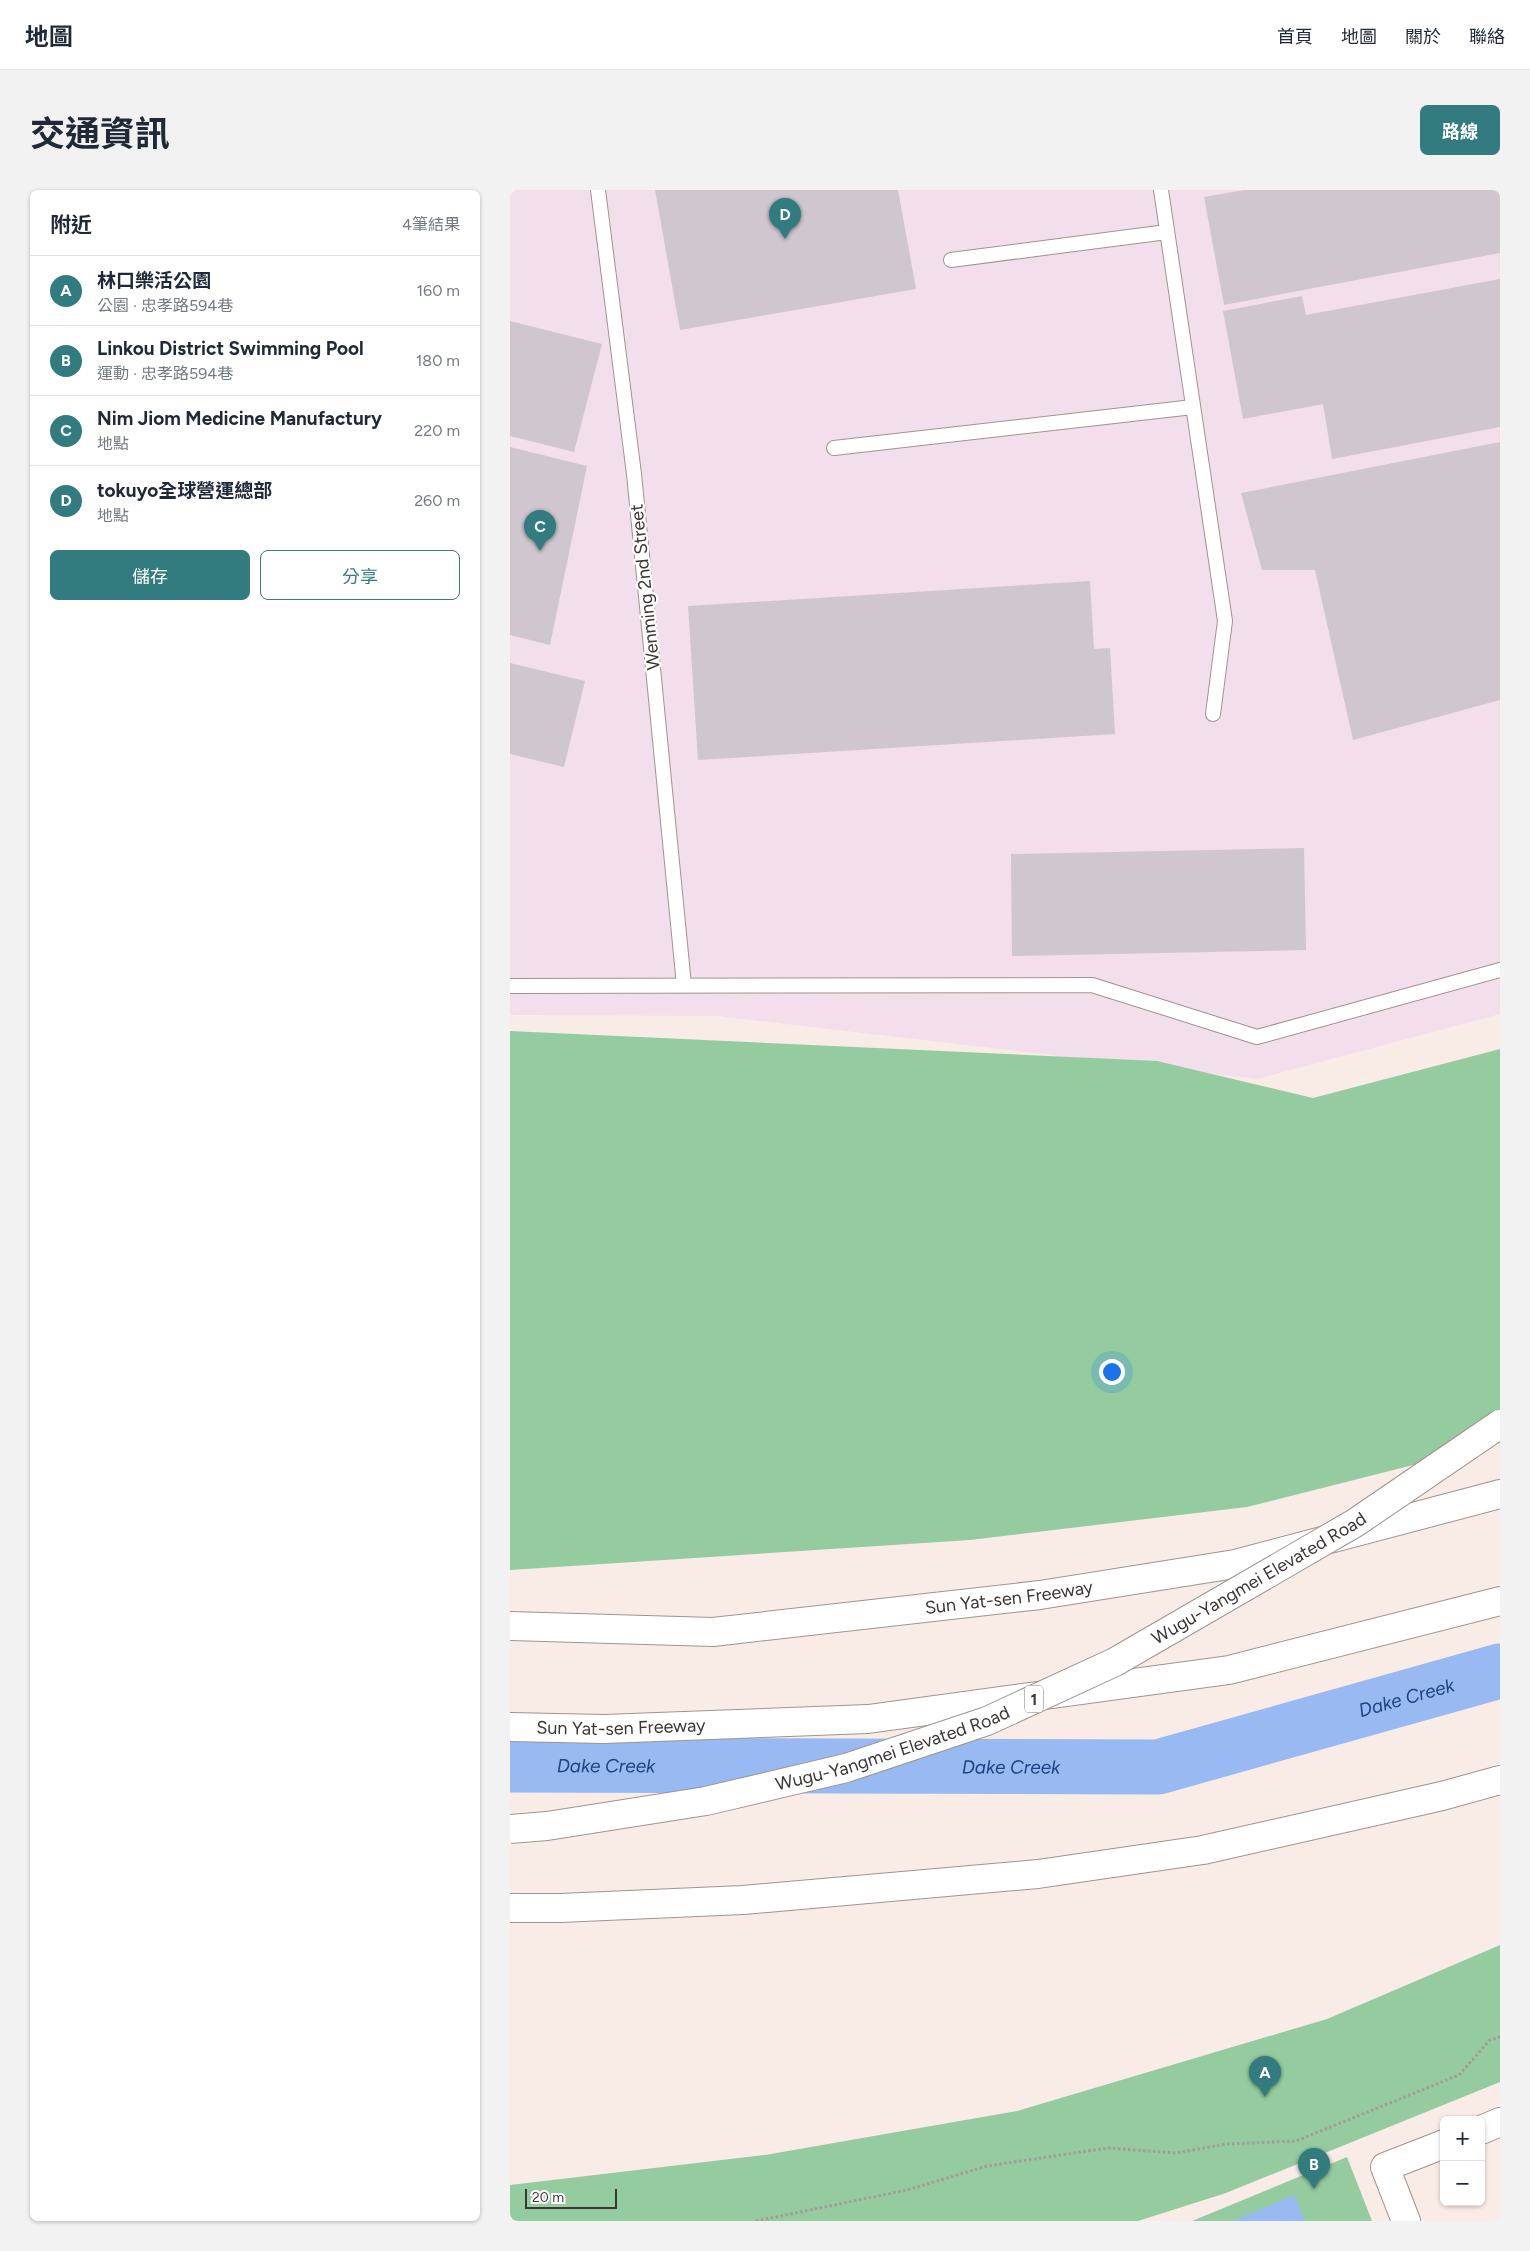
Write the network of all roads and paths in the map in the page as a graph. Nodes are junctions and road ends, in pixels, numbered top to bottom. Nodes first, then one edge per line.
1 (598, 190) edge
2 (1161, 190) edge
3 (1167, 232) junction
4 (951, 260) dead end
5 (1193, 407) junction
6 (834, 448) dead end
7 (1213, 714) dead end
8 (1500, 970) edge
9 (684, 985) junction
10 (510, 986) edge
11 (1500, 1424) edge
12 (1500, 1494) edge
13 (1500, 1601) edge
14 (510, 1626) edge
15 (510, 1728) edge
16 (1500, 1780) edge
17 (510, 1829) edge
18 (510, 1908) edge
19 (1500, 2037) edge
20 (1500, 2122) edge
21 (1485, 2128) edge
22 (1440, 2146) edge
23 (756, 2221) edge
24 (1406, 2221) edge

1 - 9 lane, Wenming 2nd Street
2 - 3 lane
3 - 4 lane
3 - 5 lane
5 - 6 lane
5 - 7 lane
8 - 9 lane
9 - 10 lane
11 - 17 main road, Wugu-Yangmei Elevated Road / 1, bridge
12 - 14 main road, Sun Yat-sen Freeway
13 - 15 main road, Sun Yat-sen Freeway / 1
16 - 18 main road
19 - 23 path
20 - 21 main road
22 - 24 main road

